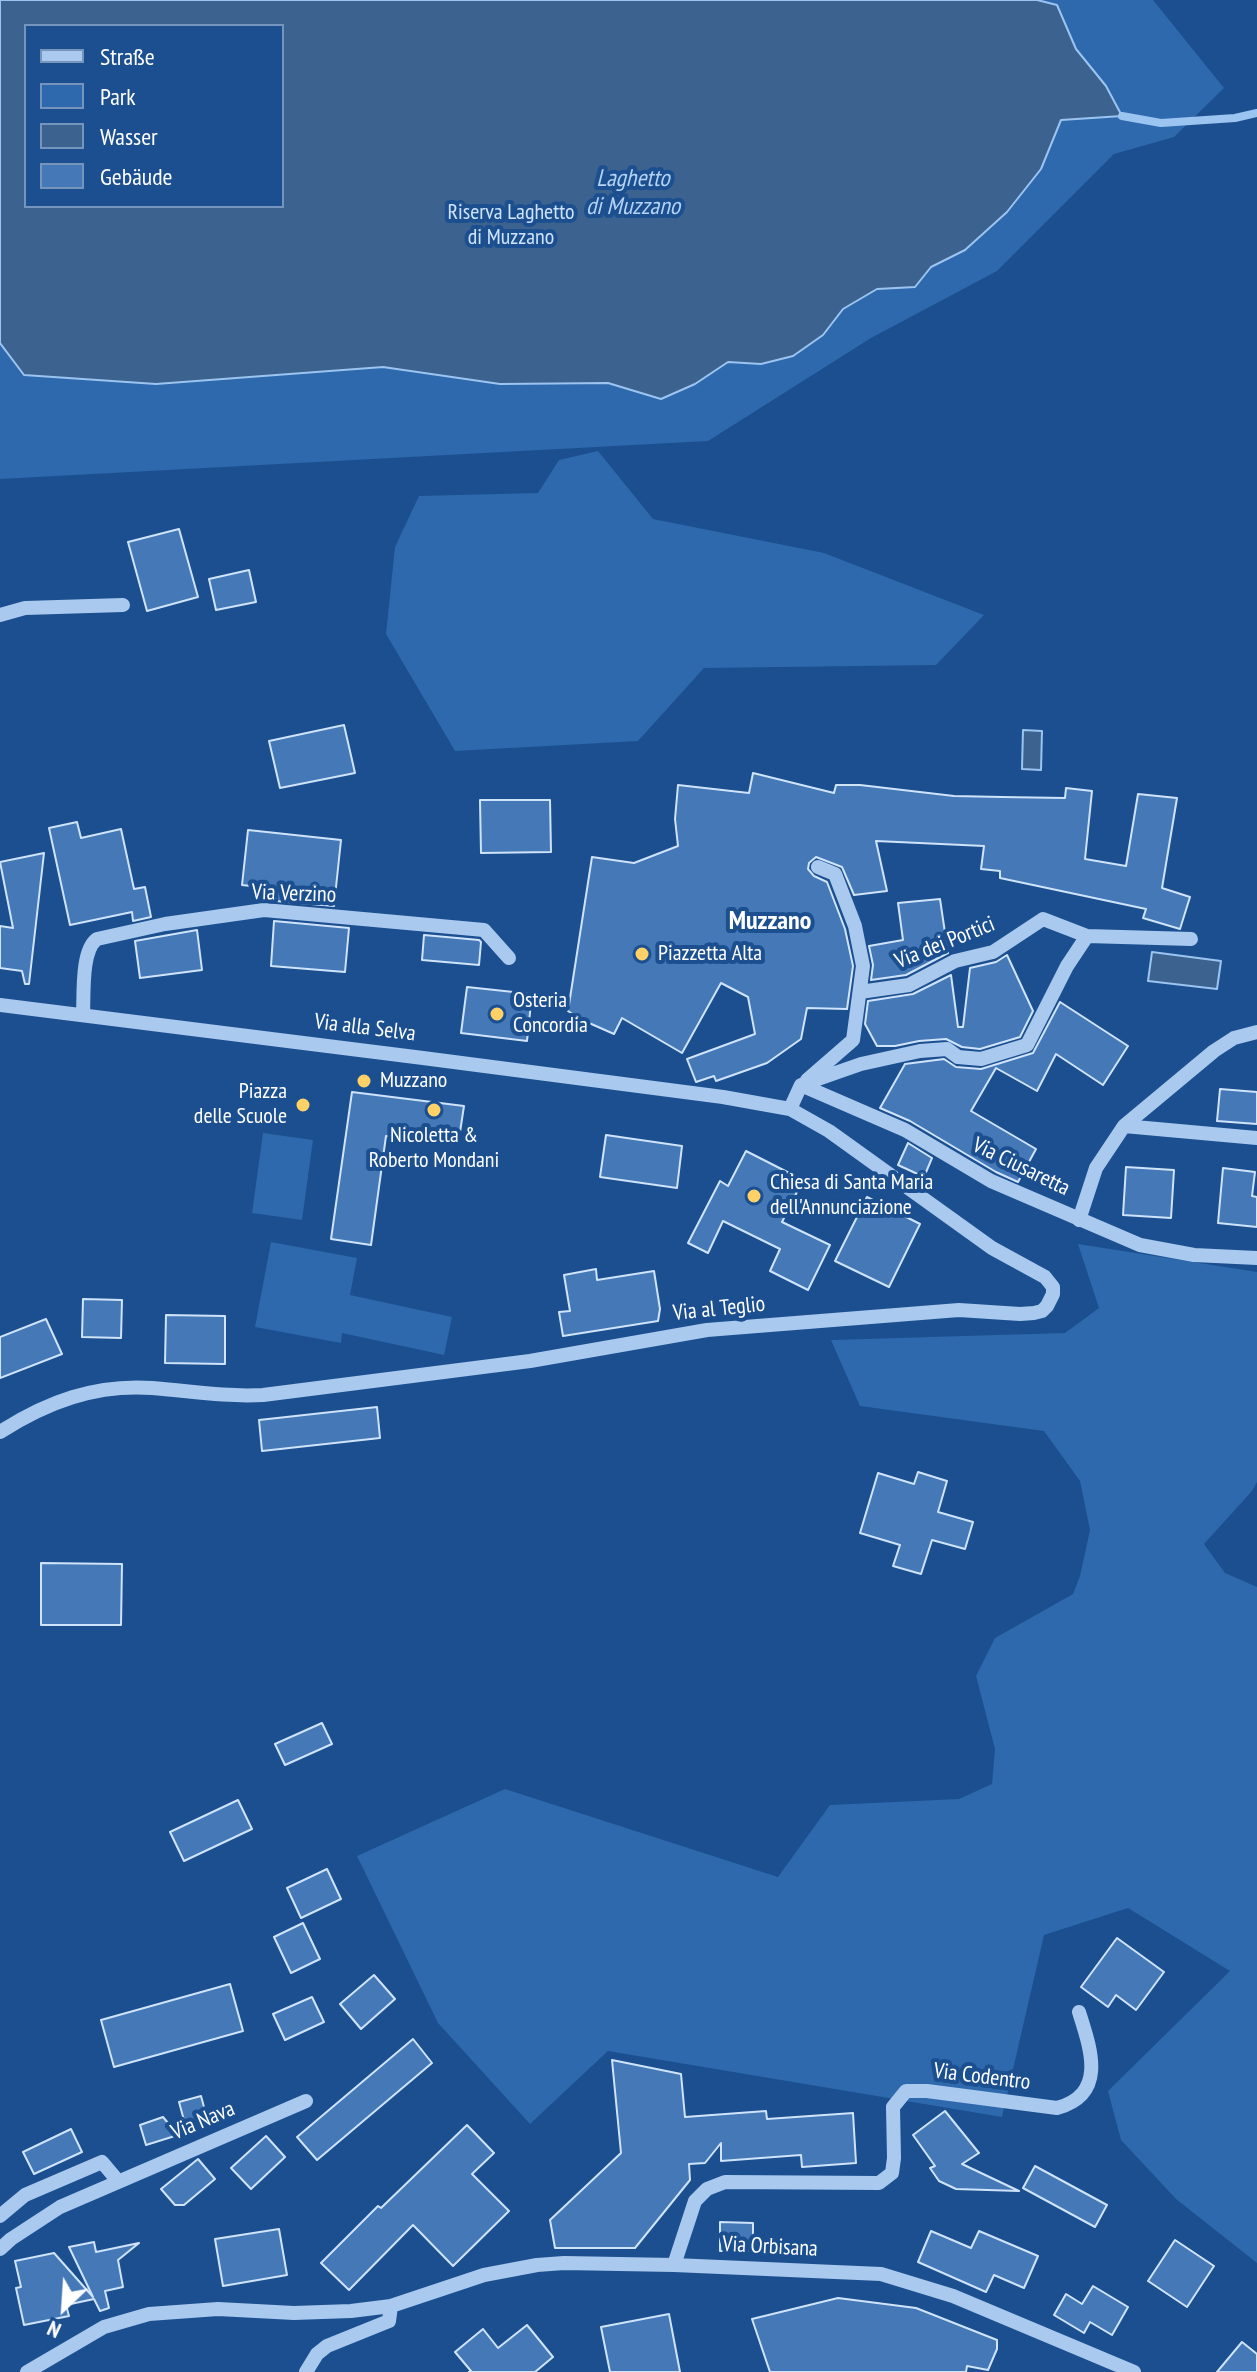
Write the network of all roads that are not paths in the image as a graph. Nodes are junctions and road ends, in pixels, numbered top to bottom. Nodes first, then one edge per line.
1 (123, 605) dead end
2 (0, 615) edge
3 (818, 867) dead end
4 (1087, 936) junction
5 (1191, 939) dead end
6 (509, 958) dead end
7 (860, 992) junction
8 (0, 1005) edge
9 (83, 1015) junction
10 (1257, 1032) edge
11 (801, 1085) junction
12 (723, 1097) joint
13 (790, 1109) junction
14 (1124, 1126) junction
15 (1257, 1138) edge
16 (1079, 1220) junction
17 (1257, 1258) edge
18 (0, 1432) edge
19 (1079, 2012) dead end
20 (306, 2101) dead end
21 (118, 2181) junction
22 (0, 2216) edge
23 (0, 2249) edge
24 (674, 2265) junction
25 (391, 2306) junction
26 (27, 2372) edge
27 (306, 2372) edge
28 (1134, 2372) edge

1 - 2 street
3 - 7 street
4 - 5 street
4 - 7 street, Via dei Portici
4 - 11 street
6 - 9 street, Via Verzino
7 - 11 street
8 - 9 street, Via alla Selva
9 - 12 street, Via alla Selva
10 - 14 street
11 - 13 street
11 - 16 street, Via Ciusaretta
12 - 13 street, Via al Teglio
13 - 18 street, Via al Teglio
14 - 15 street
14 - 16 street
16 - 17 street, Via Ciusaretta
19 - 24 street, Via Codentro
20 - 21 street, Via Nava
21 - 22 street
21 - 23 street, Via Nava
24 - 25 street, Via Orbisana
24 - 28 street, Via Orbisana
25 - 26 street, Via Orbisana
25 - 27 street, Via Orbisana

